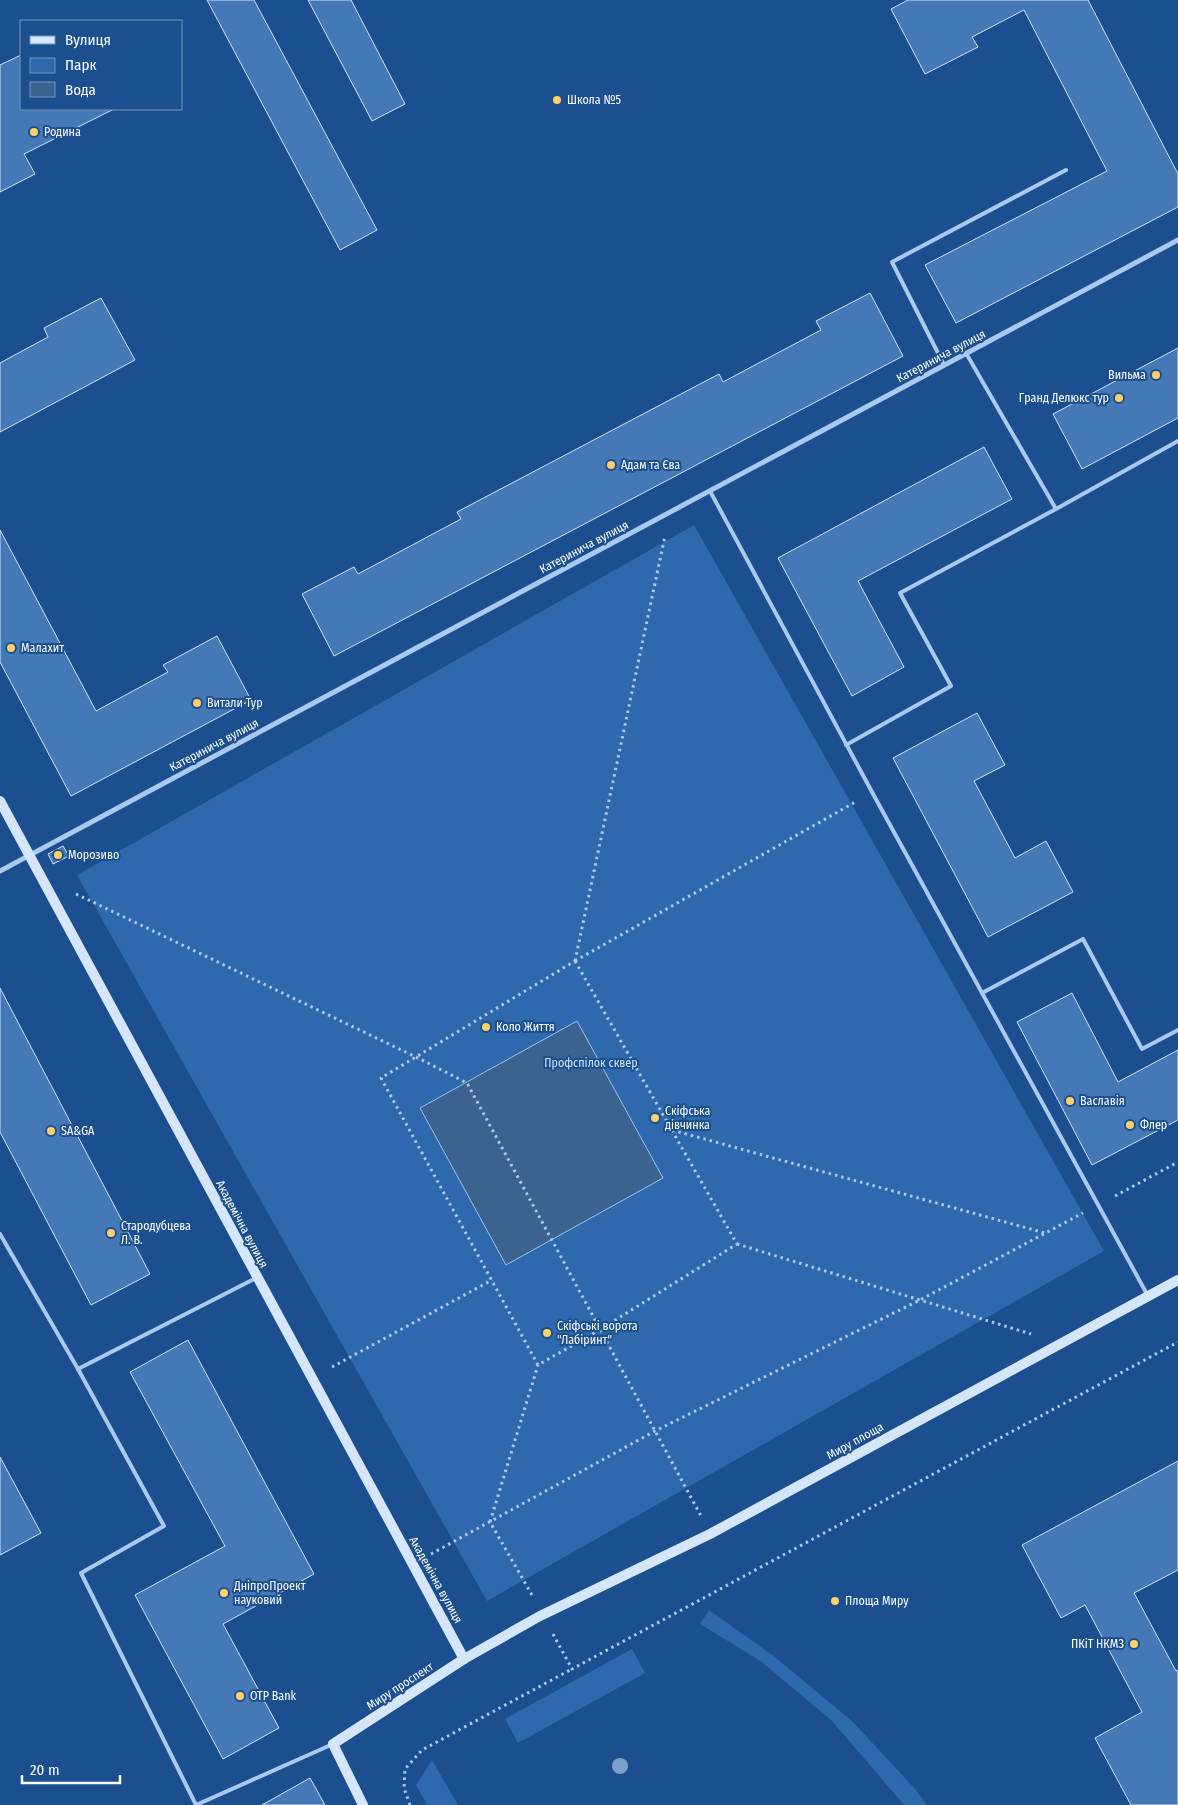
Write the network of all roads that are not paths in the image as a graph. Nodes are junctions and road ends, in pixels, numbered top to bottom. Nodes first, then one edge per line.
1 (1066, 170) dead end
2 (1178, 240) edge
3 (966, 354) junction
4 (944, 365) junction
5 (1178, 441) edge
6 (710, 491) junction
7 (1056, 509) junction
8 (846, 745) junction
9 (0, 801) edge
10 (29, 856) junction
11 (0, 871) edge
12 (982, 993) junction
13 (1178, 1030) edge
14 (0, 1234) edge
15 (257, 1278) junction
16 (1178, 1280) edge
17 (1148, 1296) junction
18 (78, 1369) junction
19 (541, 1615) joint
20 (464, 1659) junction
21 (333, 1744) junction
22 (196, 1805) edge
23 (363, 1805) edge

1 - 4 lane
2 - 3 street, Катеринича вулиця
3 - 4 street, Катеринича вулиця
3 - 7 lane
4 - 6 street, Катеринича вулиця
5 - 7 lane
6 - 8 lane
6 - 10 street, Катеринича вулиця
7 - 8 lane
8 - 12 lane
9 - 10 street, Академічна вулиця
10 - 11 street, Катеринича вулиця
10 - 15 street, Академічна вулиця
12 - 13 lane
12 - 17 lane
14 - 18 lane
15 - 18 lane
15 - 20 street, Академічна вулиця
16 - 17 street, Миру площа
17 - 19 street, Миру площа
18 - 22 lane
19 - 20 street, Миру проспект
20 - 21 street, Миру проспект
21 - 22 lane
21 - 23 street

